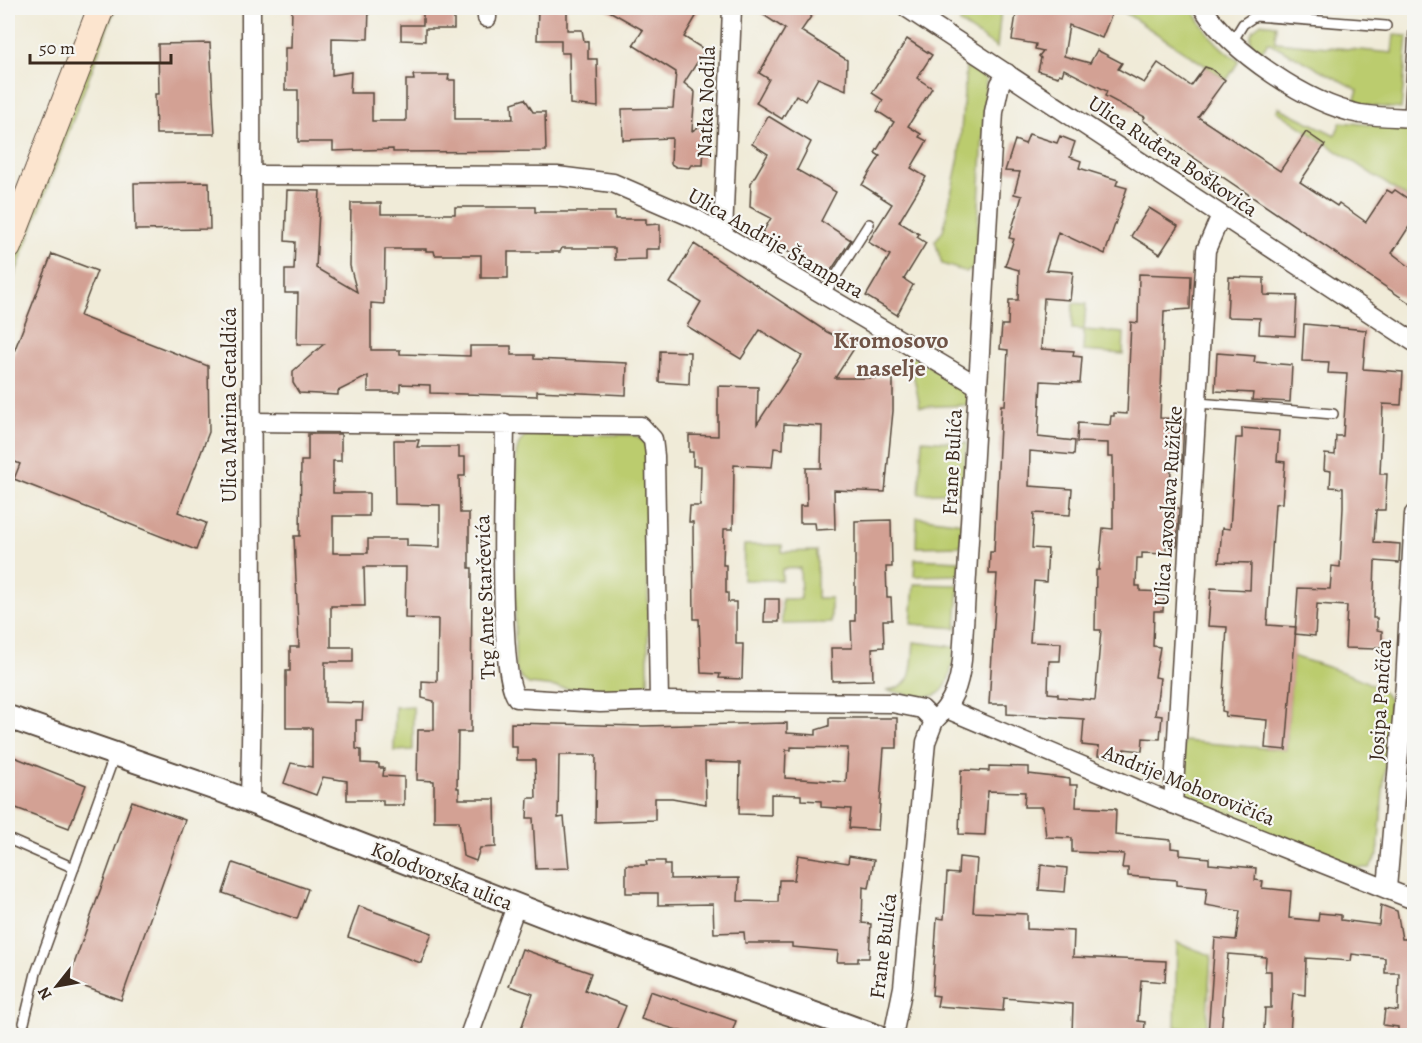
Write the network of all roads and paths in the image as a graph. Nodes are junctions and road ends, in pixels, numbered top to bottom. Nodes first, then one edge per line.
1 (100, 8) edge
2 (251, 8) edge
3 (732, 8) edge
4 (907, 8) edge
5 (1203, 8) edge
6 (1386, 26) dead end
7 (1414, 30) edge
8 (1232, 42) junction
9 (1007, 74) junction
10 (1412, 118) edge
11 (251, 175) junction
12 (1221, 215) junction
13 (869, 224) dead end
14 (723, 235) junction
15 (8, 247) edge
16 (823, 296) junction
17 (1414, 342) edge
18 (978, 386) junction
19 (1198, 403) junction
20 (1333, 414) dead end
21 (252, 422) junction
22 (505, 423) junction
23 (1414, 514) edge
24 (659, 701) junction
25 (941, 715) junction
26 (8, 717) edge
27 (115, 754) junction
28 (250, 802) junction
29 (1173, 804) junction
30 (8, 839) edge
31 (74, 868) junction
32 (1387, 888) junction
33 (1414, 900) edge
34 (516, 906) junction
35 (24, 1023) dead end
36 (469, 1035) edge
37 (876, 1035) edge
38 (893, 1035) edge

1 - 15 main road
2 - 11 street, Ulica Marina Getaldića
3 - 14 street, Natka Nodila
4 - 9 street, Ulica Ruđera Boškovića
5 - 8 street
6 - 8 lane
7 - 10 lane
8 - 10 street
9 - 12 street, Ulica Ruđera Boškovića
9 - 18 street, Frane Bulića
11 - 14 street, Ulica Andrije Štampara
11 - 21 street, Ulica Marina Getaldića
12 - 17 street, Ulica Ruđera Boškovića
12 - 19 street, Ulica Lavoslava Ružičke
13 - 16 lane
14 - 16 street, Ulica Andrije Štampara
16 - 18 street, Ulica Andrije Štampara
18 - 25 street, Frane Bulića
19 - 20 lane
19 - 29 street, Ulica Lavoslava Ružičke
21 - 22 street
21 - 28 street, Ulica Marina Getaldića
22 - 24 street
22 - 24 street, Trg Ante Starčevića
23 - 32 street, Josipa Pančića
24 - 25 street, Trg Ante Starčevića
25 - 29 street, Andrije Mohorovičića
25 - 38 street, Frane Bulića
26 - 27 street, Kolodvorska ulica
27 - 28 street, Kolodvorska ulica
27 - 31 lane
28 - 34 street, Kolodvorska ulica
29 - 32 street, Andrije Mohorovičića
30 - 31 lane
31 - 35 lane
32 - 33 street, Andrije Mohorovičića
34 - 36 street
34 - 37 street, Kolodvorska ulica

